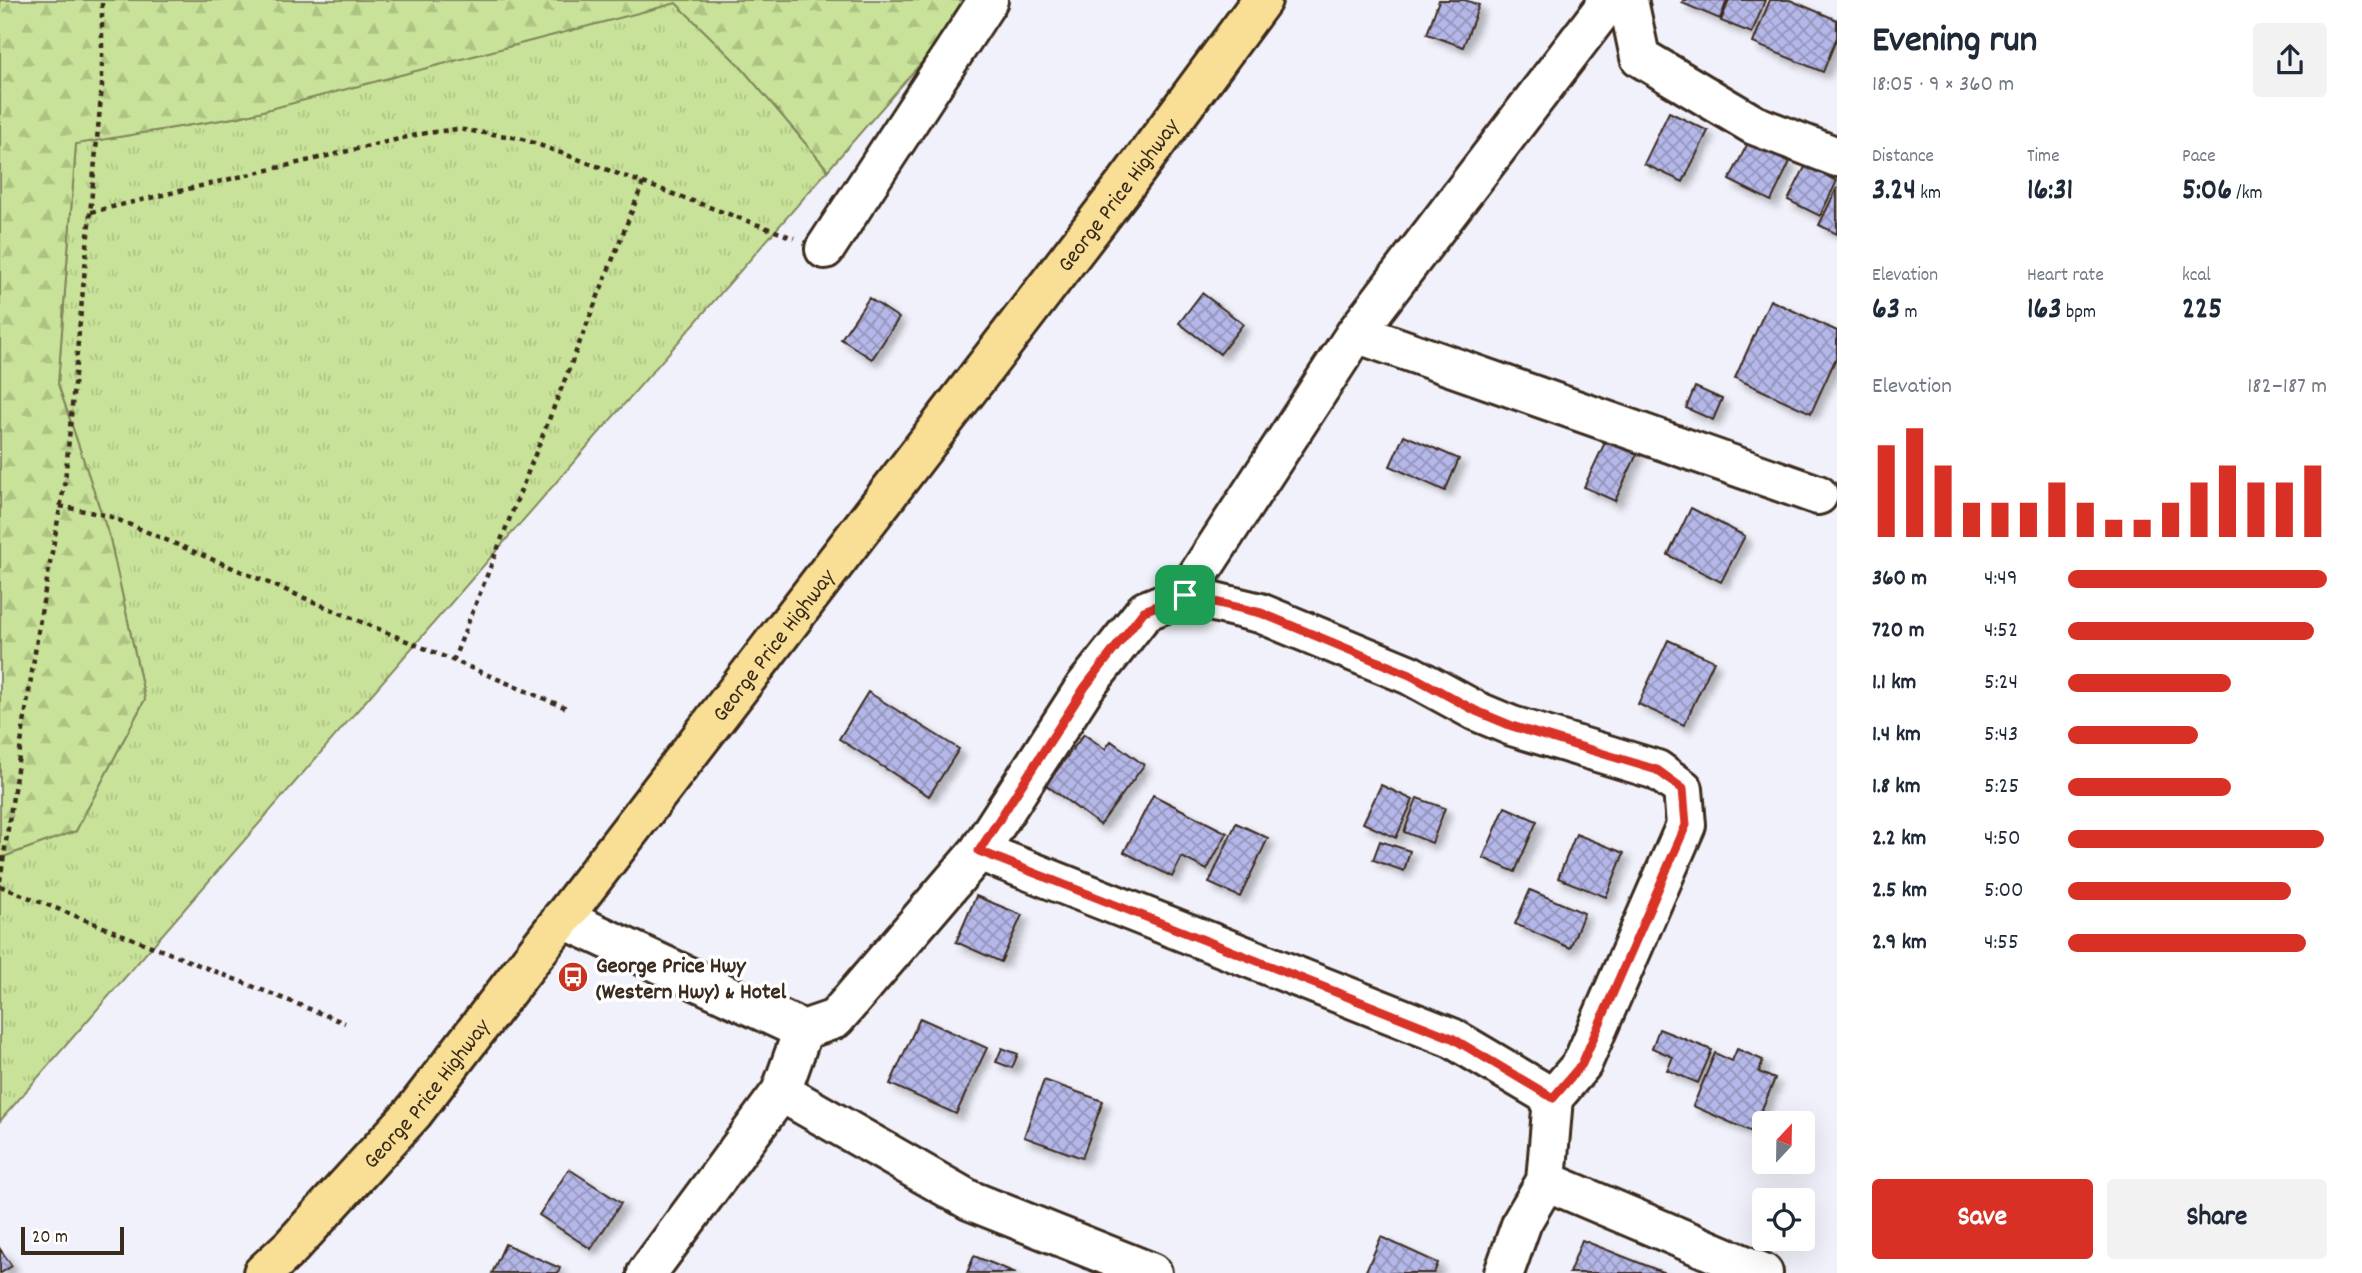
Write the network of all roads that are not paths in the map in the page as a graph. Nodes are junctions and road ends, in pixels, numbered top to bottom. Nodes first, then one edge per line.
1 (988, 0) edge
2 (1262, 0) edge
3 (1610, 0) edge
4 (1628, 0) edge
5 (1837, 157) edge
6 (825, 249) road end
7 (1356, 333) junction
8 (1818, 495) dead end
9 (1185, 595) junction
10 (979, 851) junction
11 (562, 918) junction
12 (803, 1030) junction
13 (781, 1093) junction
14 (1553, 1098) junction
15 (1546, 1181) junction
16 (1758, 1272) edge
17 (263, 1273) edge
18 (647, 1273) edge
19 (1152, 1273) edge
20 (1504, 1273) edge

1 - 6 street
2 - 11 highway, George Price Highway
3 - 7 street
4 - 5 street
7 - 8 street
7 - 9 street
9 - 10 street
9 - 14 street
10 - 12 street
10 - 14 street
11 - 12 street
11 - 17 highway, George Price Highway
12 - 13 street
13 - 18 street
13 - 19 street
14 - 15 street
15 - 16 street
15 - 20 street

